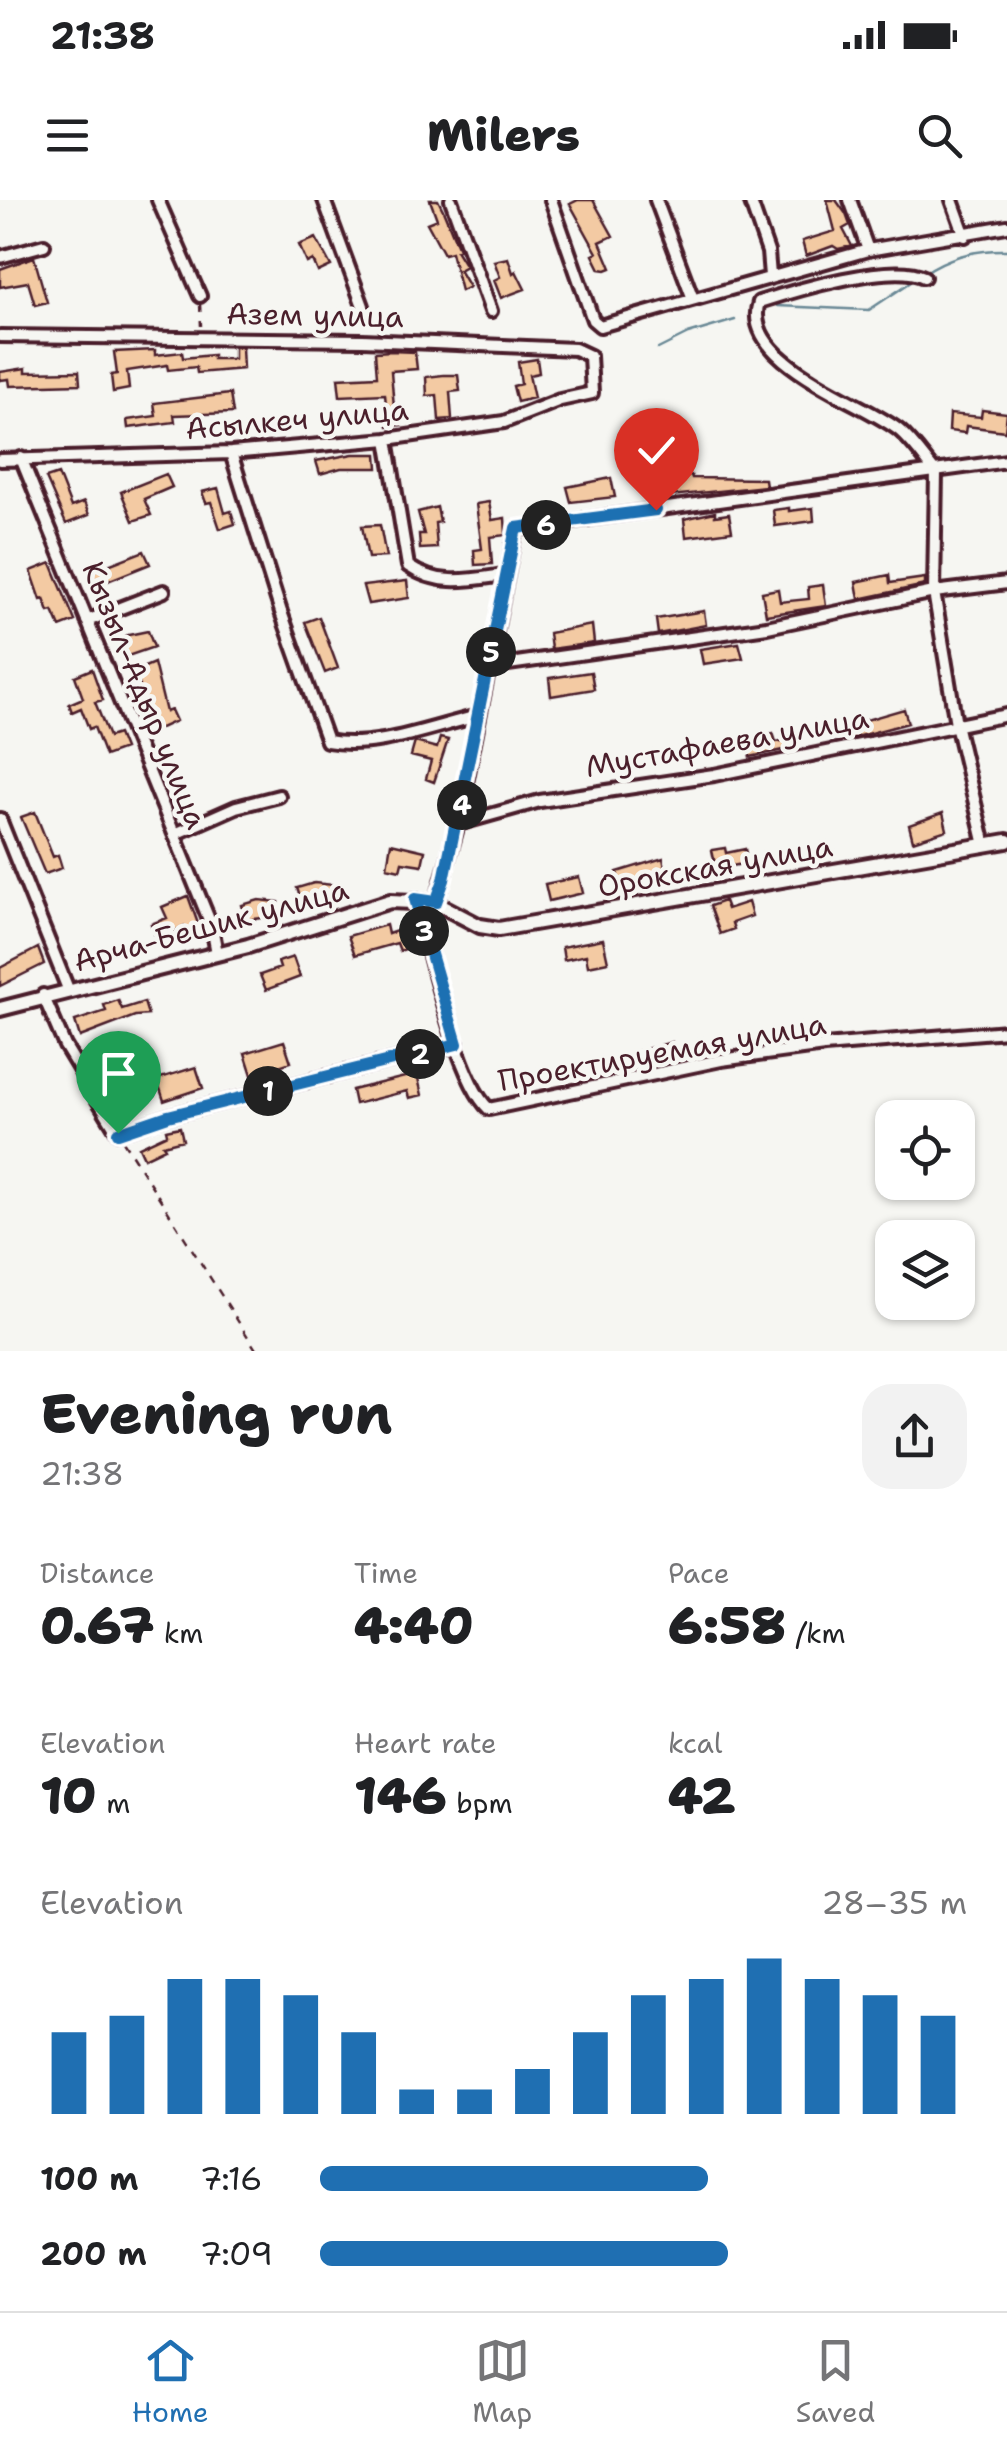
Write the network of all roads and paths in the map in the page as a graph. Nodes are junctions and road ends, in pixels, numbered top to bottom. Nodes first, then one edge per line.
1 (158, 200) edge
2 (324, 200) edge
3 (451, 200) edge
4 (551, 200) edge
5 (656, 200) edge
6 (750, 200) edge
7 (850, 200) edge
8 (952, 200) edge
9 (1007, 226) edge
10 (965, 236) junction
11 (44, 245) dead end
12 (868, 250) junction
13 (0, 257) edge
14 (770, 276) junction
15 (924, 277) dead end
16 (746, 282) junction
17 (200, 296) joint
18 (693, 299) junction
19 (363, 306) dead end
20 (756, 306) junction
21 (491, 311) dead end
22 (0, 336) edge
23 (202, 337) junction
24 (592, 393) joint
25 (388, 439) junction
26 (230, 453) junction
27 (21, 458) junction
28 (0, 460) edge
29 (1007, 460) edge
30 (936, 473) junction
31 (504, 575) junction
32 (1007, 583) edge
33 (164, 591) dead end
34 (934, 592) junction
35 (88, 621) junction
36 (488, 667) junction
37 (1007, 715) edge
38 (478, 716) junction
39 (956, 724) junction
40 (279, 796) dead end
41 (0, 820) edge
42 (458, 824) junction
43 (175, 834) junction
44 (1007, 841) edge
45 (985, 845) junction
46 (5, 846) edge
47 (415, 899) junction
48 (436, 902) junction
49 (217, 954) junction
50 (68, 989) junction
51 (42, 996) junction
52 (0, 1009) edge
53 (1007, 1030) edge
54 (457, 1044) junction
55 (118, 1133) junction
56 (257, 1351) edge

1 - 17 street
2 - 19 street
3 - 21 street
4 - 18 street
5 - 18 street
6 - 14 street
7 - 12 street
8 - 10 street
9 - 10 street
10 - 12 street
11 - 13 street
12 - 14 street
14 - 16 street
15 - 20 street
16 - 18 street
16 - 20 street
17 - 23 path
20 - 30 street
22 - 23 street, Азем улица
23 - 24 street, Азем улица
24 - 25 street, Асылкеч улица
25 - 26 street, Асылкеч улица
25 - 31 street
26 - 27 street, Асылкеч улица
26 - 38 street
27 - 28 street, Асылкеч улица
27 - 35 street, Кызыл-Адыр улица
29 - 30 street
30 - 31 street
30 - 34 street
31 - 36 street
32 - 34 street
33 - 35 street
34 - 36 street
34 - 39 street
35 - 43 street, Кызыл-Адыр улица
36 - 38 street
37 - 39 street, Мустафаева улица
38 - 42 street
39 - 42 street, Мустафаева улица
39 - 45 street
40 - 43 street
41 - 46 street
42 - 48 street
43 - 49 street, Кызыл-Адыр улица
44 - 45 street, Орокская улица
45 - 48 street, Орокская улица
46 - 50 street
47 - 48 street, Арча-Бешик улица
47 - 49 street, Арча-Бешик улица
47 - 54 street, Проектируемая улица
49 - 50 street, Арча-Бешик улица
50 - 51 street, Арча-Бешик улица
51 - 52 street, Арча-Бешик улица
51 - 55 street
53 - 54 street, Проектируемая улица
54 - 55 street
55 - 56 path

